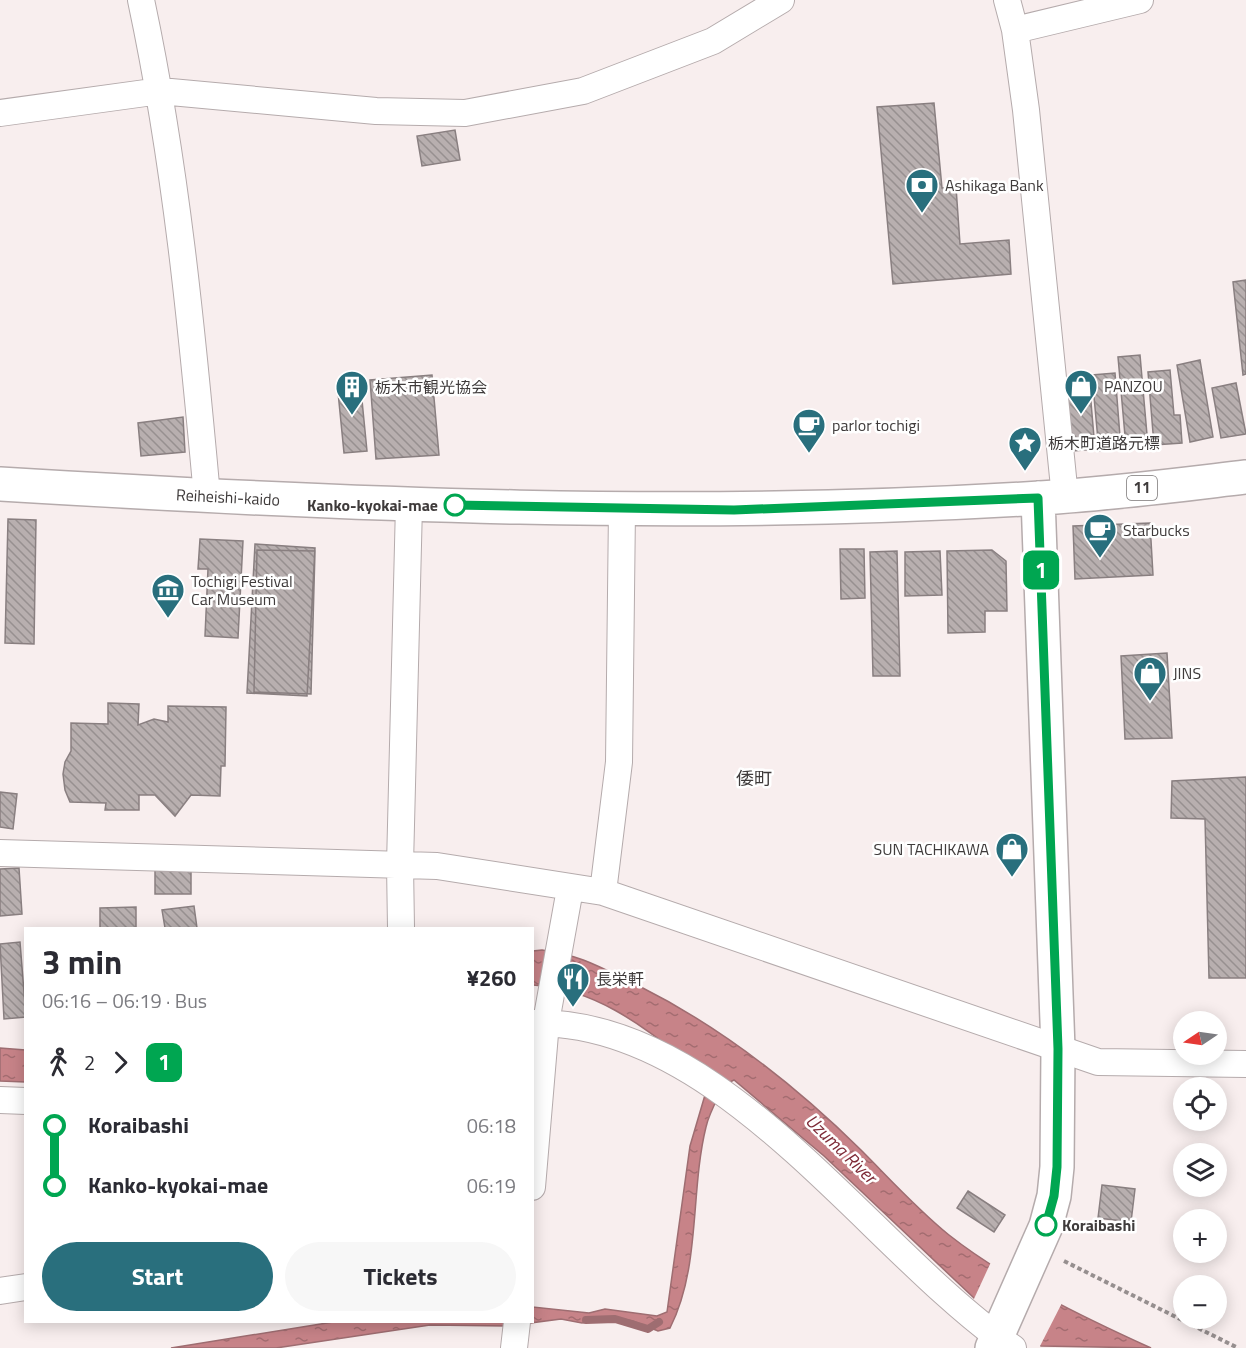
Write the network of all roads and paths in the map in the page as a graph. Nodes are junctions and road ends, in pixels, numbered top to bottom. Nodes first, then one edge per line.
1 (141, 0) edge
2 (781, 0) edge
3 (1007, 0) edge
4 (1140, 0) edge
5 (1015, 30) junction
6 (160, 91) junction
7 (0, 113) edge
8 (1246, 477) edge
9 (0, 484) edge
10 (207, 496) junction
11 (1051, 497) junction
12 (410, 505) junction
13 (622, 509) junction
14 (0, 853) edge
15 (400, 865) junction
16 (570, 889) junction
17 (603, 892) junction
18 (401, 927) edge
19 (539, 1023) edge
20 (1058, 1049) junction
21 (1246, 1064) edge
22 (0, 1100) edge
23 (24, 1101) edge
24 (534, 1140) edge
25 (1033, 1257) junction
26 (24, 1287) edge
27 (0, 1291) edge
28 (1002, 1340) edge
29 (1238, 1348) edge

1 - 6 street
2 - 6 street
3 - 5 street
4 - 5 street
5 - 11 street
6 - 7 street
6 - 10 street
8 - 11 main road, Reiheishi-kaido / 11
9 - 10 main road, Reiheishi-kaido / 11
10 - 12 main road, Reiheishi-kaido / 11
11 - 13 main road, Reiheishi-kaido / 11
11 - 20 main road
12 - 13 main road, Reiheishi-kaido / 11
12 - 15 street
13 - 17 street
14 - 15 street
15 - 16 street
15 - 18 street
16 - 17 street
16 - 19 street
17 - 20 street
19 - 24 street
19 - 28 street
20 - 21 street
20 - 25 main road
22 - 23 street
25 - 28 main road
25 - 29 path
26 - 27 street

